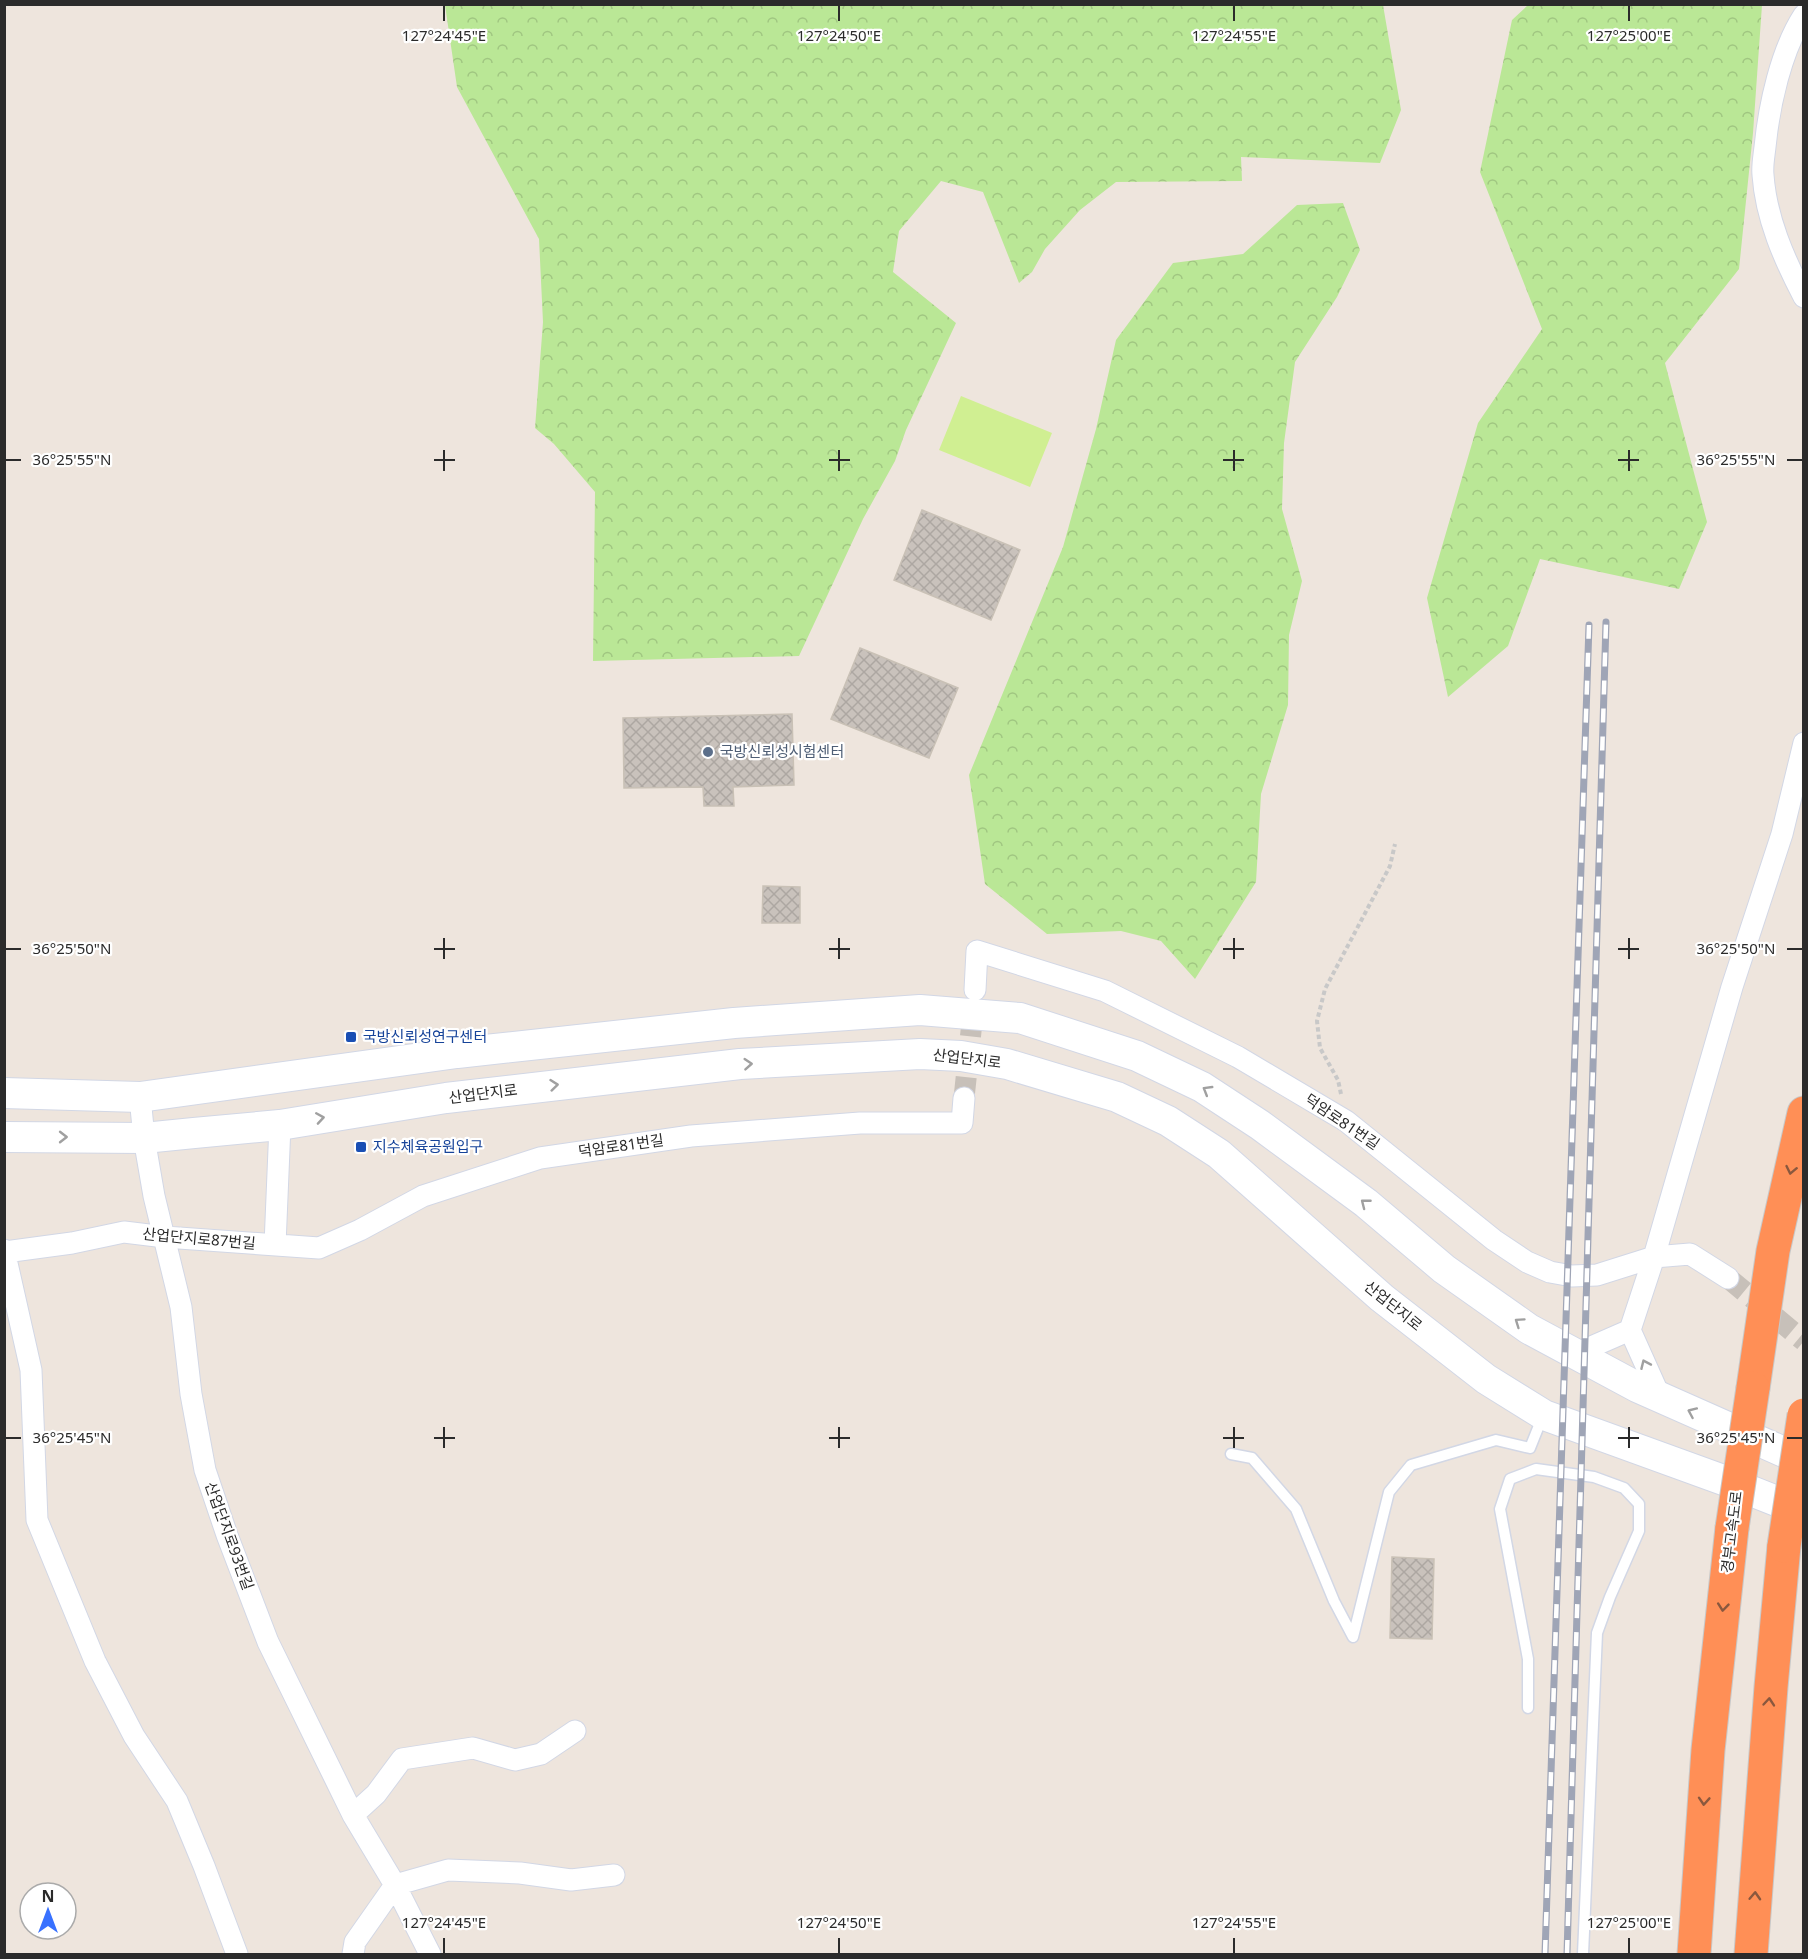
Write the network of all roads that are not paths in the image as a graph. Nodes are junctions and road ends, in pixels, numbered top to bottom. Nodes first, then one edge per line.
1 (1803, 15) edge
2 (1803, 297) edge
3 (1803, 743) edge
4 (975, 990) tunnel mouth
5 (4, 1093) edge
6 (140, 1097) junction
7 (964, 1098) tunnel mouth
8 (1803, 1113) edge
9 (280, 1125) junction
10 (4, 1137) edge
11 (144, 1138) junction
12 (165, 1237) junction
13 (275, 1245) junction
14 (5, 1252) edge
15 (1654, 1257) junction
16 (1728, 1278) tunnel mouth
17 (1629, 1330) junction
18 (1575, 1354) junction
19 (1660, 1397) junction
20 (1544, 1415) junction
21 (1803, 1415) edge
22 (1530, 1448) junction
23 (1231, 1454) dead end
24 (1803, 1461) edge
25 (1536, 1469) junction
26 (1803, 1512) edge
27 (1528, 1708) dead end
28 (575, 1731) dead end
29 (353, 1815) junction
30 (614, 1875) dead end
31 (395, 1885) junction
32 (237, 1954) edge
33 (353, 1954) edge
34 (430, 1954) edge
35 (1583, 1954) edge
36 (1694, 1954) edge
37 (1751, 1954) edge

1 - 2 street
3 - 15 street
4 - 15 street, 덕암로81번길
5 - 6 main road
6 - 11 street, 산업단지로93번길
18 -> 6 main road
7 - 13 street, 덕암로81번길
8 -> 36 highway, 경부고속도로, bridge
9 - 11 main road, 산업단지로
9 - 13 street, 산업단지로87번길
9 -> 20 main road, 산업단지로
10 -> 11 main road, 산업단지로
11 - 12 street, 산업단지로93번길
12 - 13 street, 산업단지로87번길
12 - 14 street, 산업단지로87번길
12 - 29 street, 산업단지로93번길
14 - 32 street
15 - 16 street, 덕암로81번길
15 - 17 street
17 - 18 street
19 -> 17 street
18 - 19 main road
24 -> 19 main road
20 - 22 lane
20 - 26 main road, 산업단지로
37 -> 21 highway, bridge
22 - 23 lane
22 - 25 lane
25 - 27 lane
25 - 35 lane
28 - 29 street
29 - 31 street, 산업단지로93번길
30 - 31 street
31 - 33 street
31 - 34 street, 산업단지로93번길

